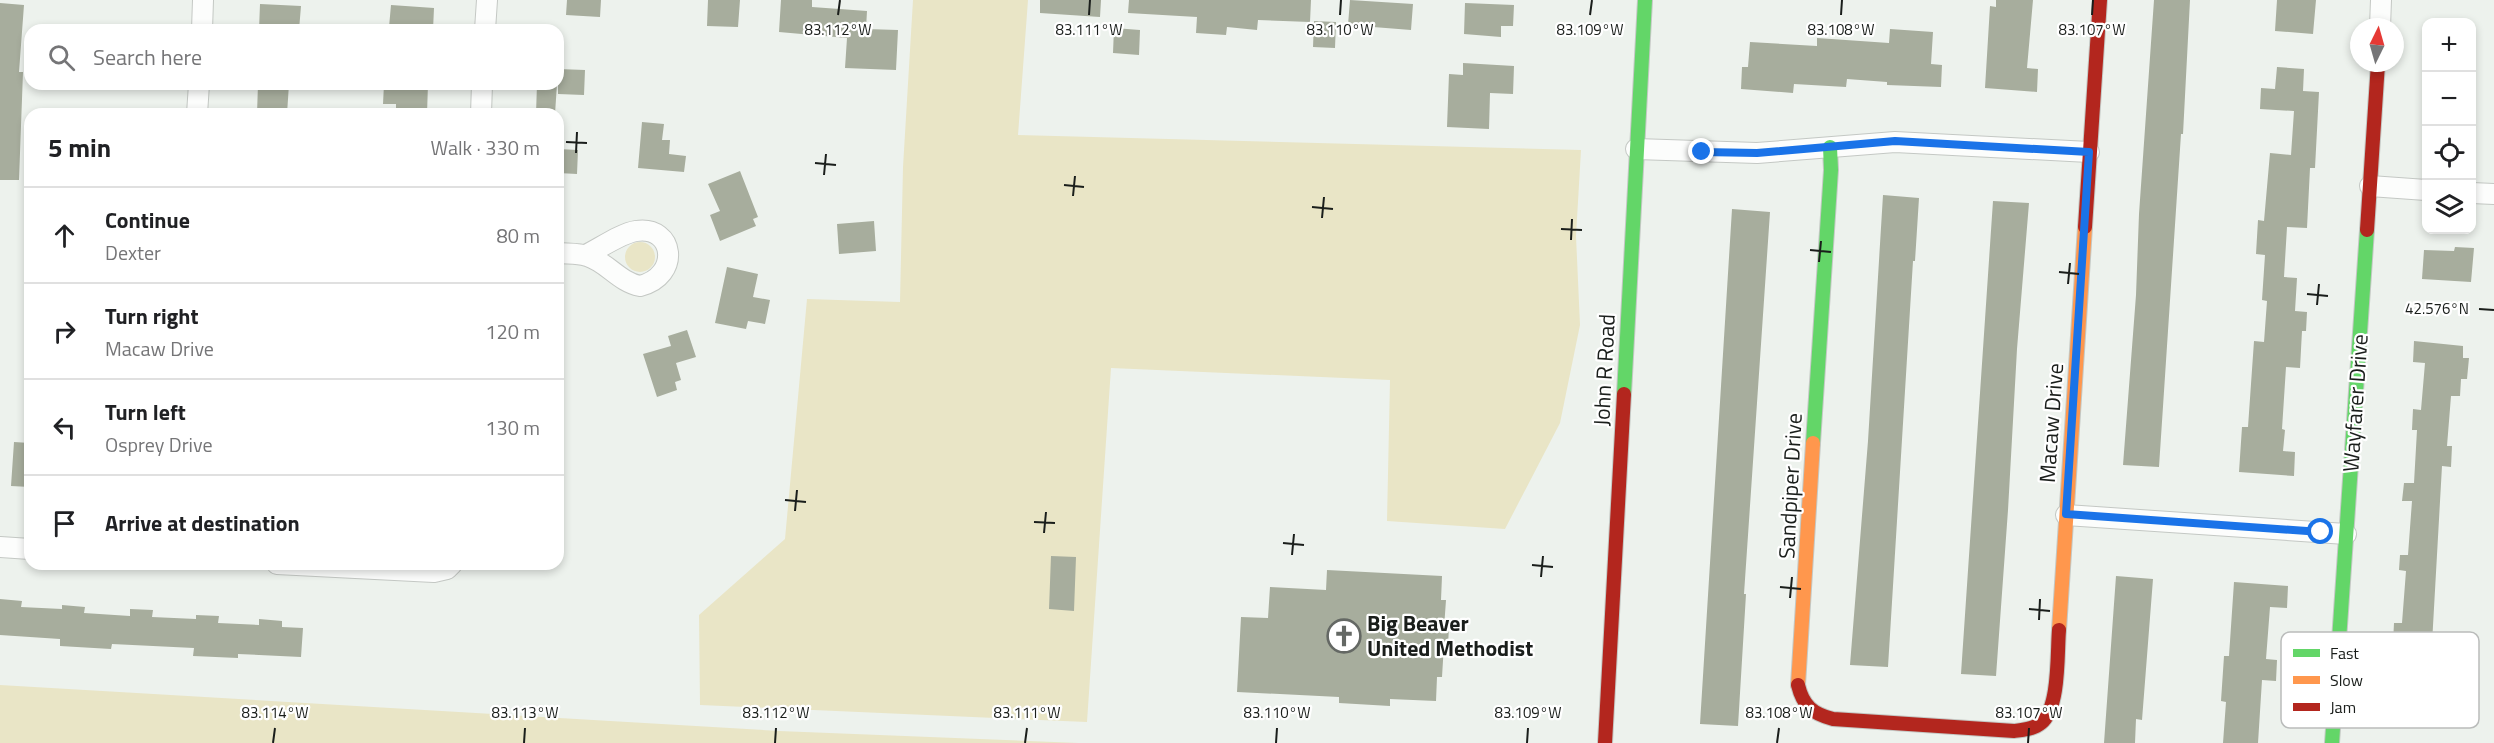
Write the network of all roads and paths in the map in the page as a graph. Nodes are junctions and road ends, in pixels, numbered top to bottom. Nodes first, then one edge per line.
1 (203, 0) edge
2 (487, 0) edge
3 (1645, 0) edge
4 (2100, 0) edge
5 (2381, 0) edge
6 (2380, 18) edge
7 (202, 24) edge
8 (485, 24) edge
9 (2377, 72) edge
10 (199, 90) edge
11 (482, 90) edge
12 (197, 108) edge
13 (481, 108) edge
14 (1830, 147) junction
15 (1636, 149) junction
16 (2089, 152) junction
17 (2370, 186) junction
18 (2422, 190) edge
19 (2476, 193) edge
20 (2494, 194) edge
21 (564, 253) edge
22 (586, 255) dead end
23 (2066, 514) junction
24 (2346, 534) junction
25 (0, 547) edge
26 (24, 549) edge
27 (381, 570) edge
28 (439, 570) edge
29 (2339, 632) edge
30 (1921, 725) joint
31 (2333, 728) edge
32 (1605, 743) edge
33 (2332, 743) edge

1 - 7 street
2 - 8 street
3 - 15 street, John R Road
4 - 16 street, Macaw Drive
5 - 6 street
9 - 17 street, Wayfarer Drive
10 - 12 street
11 - 13 street
14 - 15 street
14 - 16 street
14 - 30 street, Sandpiper Drive
15 - 32 street, John R Road
16 - 23 street, Macaw Drive
17 - 18 street
17 - 24 street, Wayfarer Drive
19 - 20 street
21 - 22 street
23 - 24 street
23 - 30 street, Macaw Drive
24 - 29 street, Wayfarer Drive
25 - 26 street
27 - 28 street
31 - 33 street, Wayfarer Drive

